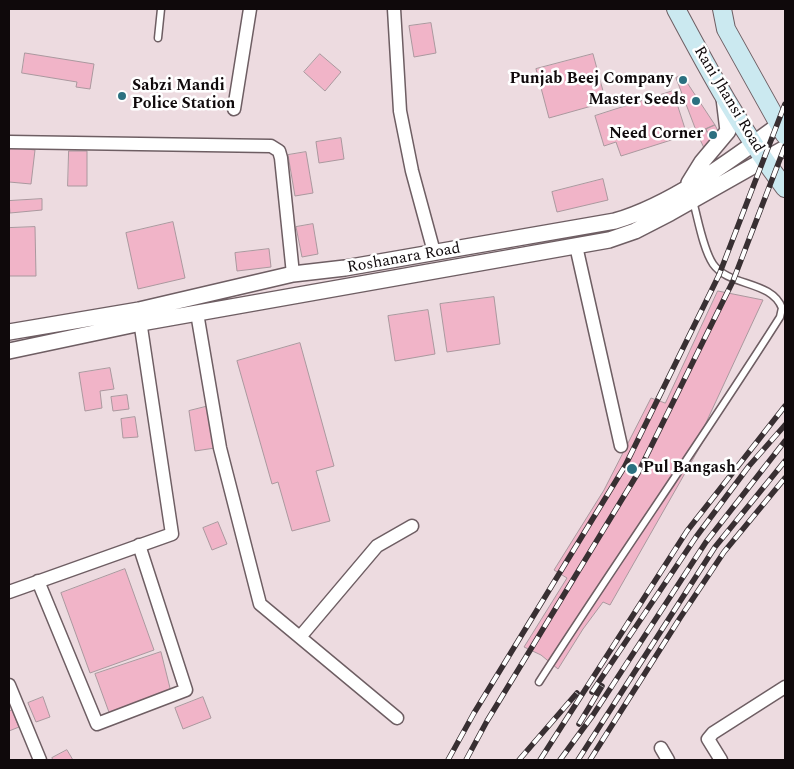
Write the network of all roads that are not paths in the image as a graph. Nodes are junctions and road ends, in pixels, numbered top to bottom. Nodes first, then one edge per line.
1 (162, 9) edge
2 (250, 9) edge
3 (394, 9) edge
4 (676, 9) edge
5 (722, 9) edge
6 (158, 38) dead end
7 (724, 98) junction
8 (234, 109) dead end
9 (782, 130) edge
10 (9, 142) edge
11 (753, 144) junction
12 (785, 148) edge
13 (764, 161) junction
14 (687, 186) junction
15 (785, 188) edge
16 (693, 201) junction
17 (576, 246) junction
18 (434, 252) junction
19 (292, 274) junction
20 (197, 313) junction
21 (140, 317) junction
22 (9, 332) edge
23 (9, 351) edge
24 (621, 446) dead end
25 (412, 526) dead end
26 (139, 545) junction
27 (38, 581) junction
28 (9, 592) edge
29 (300, 637) junction
30 (540, 682) dead end
31 (9, 685) edge
32 (785, 687) edge
33 (396, 718) dead end
34 (661, 748) dead end
35 (40, 760) edge
36 (668, 760) edge
37 (721, 760) edge

1 - 6 lane
2 - 8 street
3 - 18 street
4 - 7 main road, Rani Jhansi Road
5 - 9 main road, Rani Jhansi Road
7 - 11 main road, Rani Jhansi Road
7 - 14 street
9 - 11 street, Roshanara Road
10 - 19 street
11 - 13 main road, Rani Jhansi Road
11 - 14 street, Roshanara Road
12 - 13 street, Roshanara Road
13 - 15 main road, Rani Jhansi Road
13 - 16 street, Roshanara Road
14 - 18 street, Roshanara Road
16 - 17 street, Roshanara Road
16 - 30 lane
17 - 20 street, Roshanara Road
17 - 24 street
18 - 19 street, Roshanara Road
19 - 21 street, Roshanara Road
20 - 21 street, Roshanara Road
20 - 29 street
21 - 22 street, Roshanara Road
21 - 23 street, Roshanara Road
21 - 26 street
25 - 29 street
26 - 27 street
26 - 27 street
27 - 28 street
29 - 33 street
31 - 35 street
32 - 37 street
34 - 36 street

